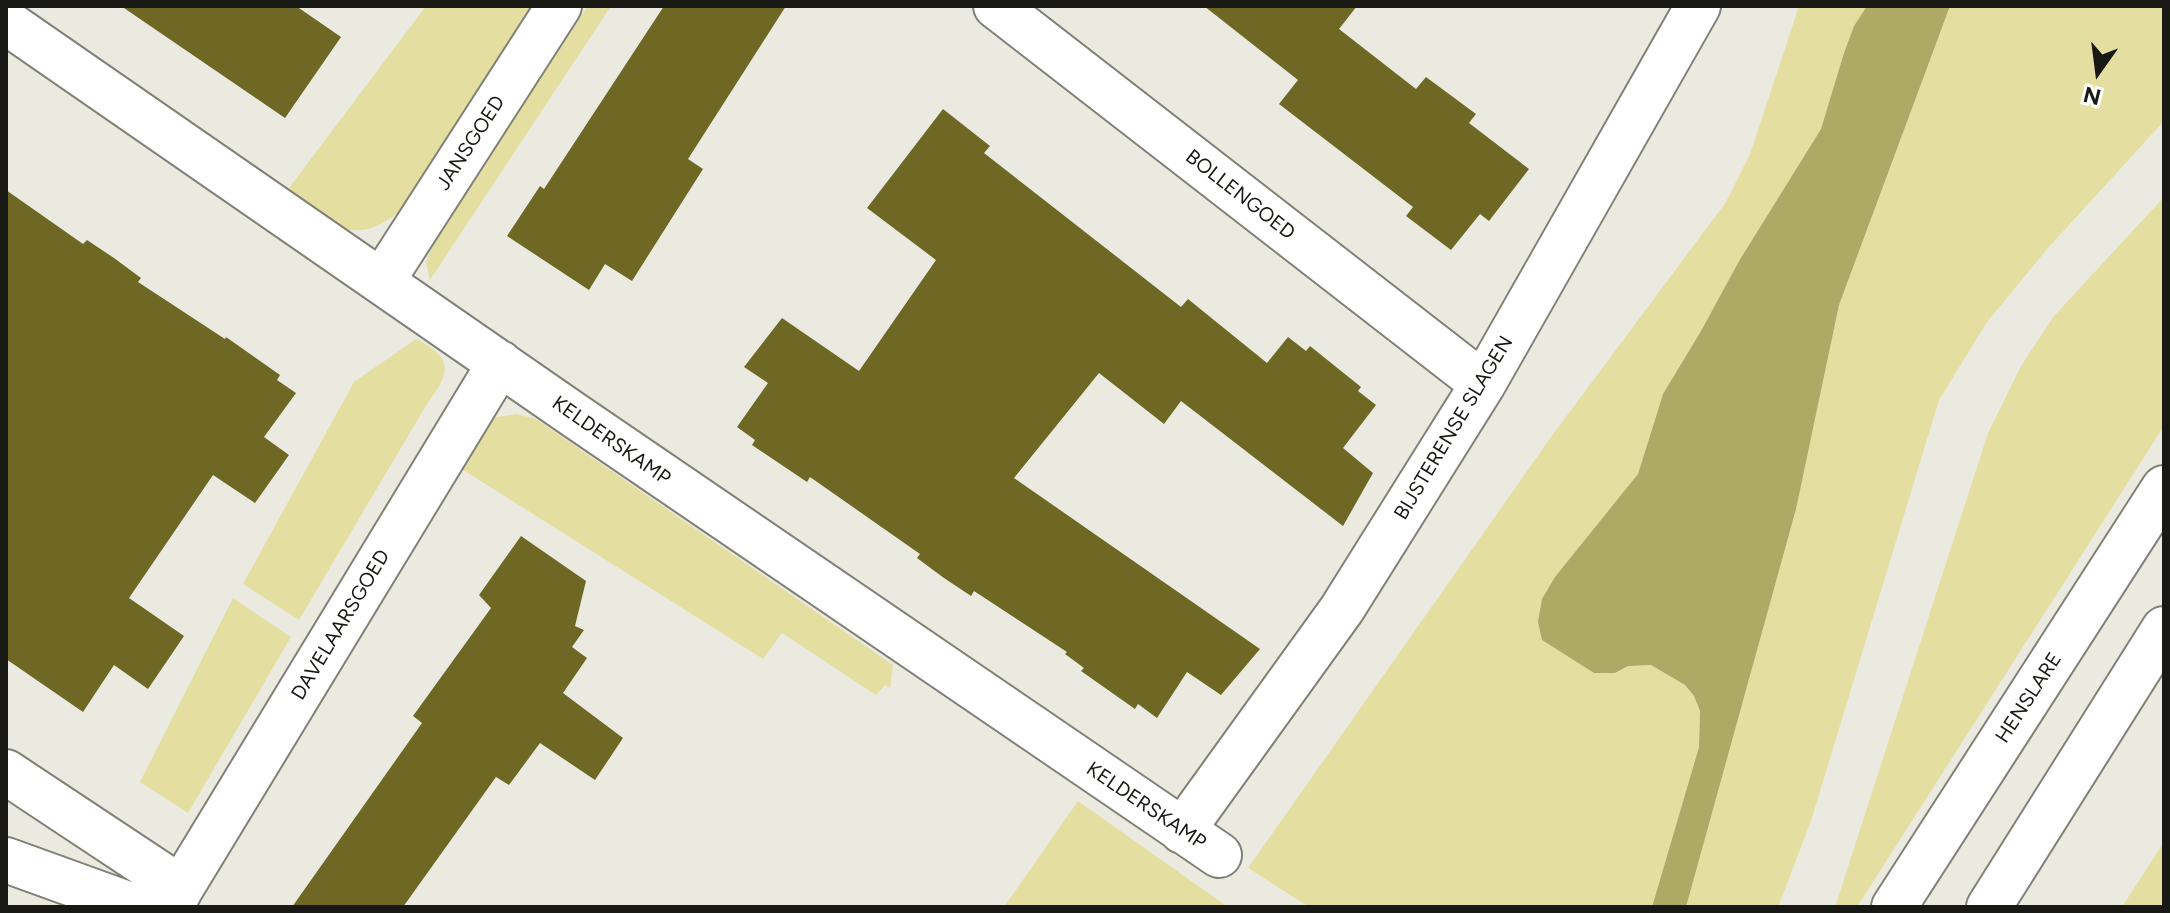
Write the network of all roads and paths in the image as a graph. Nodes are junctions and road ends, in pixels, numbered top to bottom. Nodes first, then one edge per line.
1 (559, 6) edge
2 (996, 6) edge
3 (1698, 6) edge
4 (6, 22) edge
5 (382, 281) junction
6 (500, 363) junction
7 (1483, 384) junction
8 (2164, 488) edge
9 (2164, 629) edge
10 (6, 772) edge
11 (1182, 831) junction
12 (1219, 855) dead end
13 (6, 860) edge
14 (176, 897) edge
15 (136, 907) edge
16 (1894, 907) edge
17 (1989, 907) edge

1 - 5 street, JANSGOED
2 - 7 street, BOLLENGOED
3 - 7 street, BIJSTERENSE SLAGEN
4 - 5 street, KELDERSKAMP
5 - 6 street, KELDERSKAMP
6 - 11 street, KELDERSKAMP
6 - 14 street, DAVELAARSGOED
7 - 11 street, BIJSTERENSE SLAGEN
8 - 16 street, HENSLARE
9 - 17 street
10 - 14 street, DAVELAARSGOED
11 - 12 street, KELDERSKAMP
13 - 15 street

